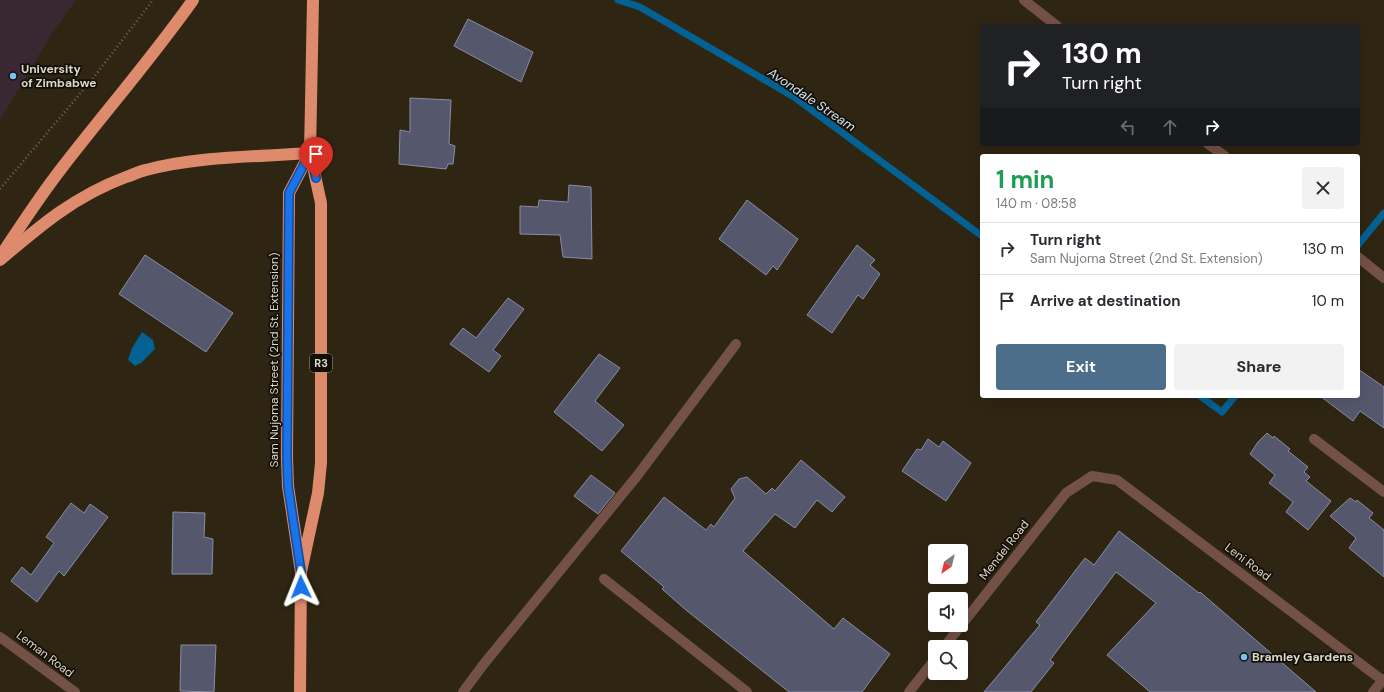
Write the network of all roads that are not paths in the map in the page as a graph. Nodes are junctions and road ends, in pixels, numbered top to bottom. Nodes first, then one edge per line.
1 (193, 0) edge
2 (313, 0) edge
3 (1024, 0) edge
4 (1054, 24) edge
5 (1211, 146) edge
6 (310, 153) junction
7 (1222, 154) edge
8 (0, 256) edge
9 (1360, 259) edge
10 (0, 260) edge
11 (1384, 278) edge
12 (736, 344) dead end
13 (1314, 439) dead end
14 (1092, 476) joint
15 (1384, 492) edge
16 (301, 572) junction
17 (604, 579) dead end
18 (0, 637) edge
19 (950, 640) edge
20 (928, 668) edge
21 (1383, 679) edge
22 (74, 692) edge
23 (300, 692) edge
24 (463, 692) edge
25 (747, 692) edge
26 (909, 692) edge
27 (1373, 692) edge

1 - 8 highway
2 - 6 highway, Sam Nujoma Street (2nd St. Extension) / R3
3 - 4 street
5 - 7 street
6 - 10 highway
6 - 16 highway, Sam Nujoma Street (2nd St. Extension) / R3
6 - 16 highway, Sam Nujoma Street (2nd St. Extension) / R3
9 - 11 street
12 - 24 street
13 - 15 street
14 - 19 street, Mendel Road
14 - 21 street, Leni Road
16 - 23 highway, Sam Nujoma Street (2nd St. Extension) / R3
17 - 25 street
18 - 22 street, Leman Road
20 - 26 street
21 - 27 street

